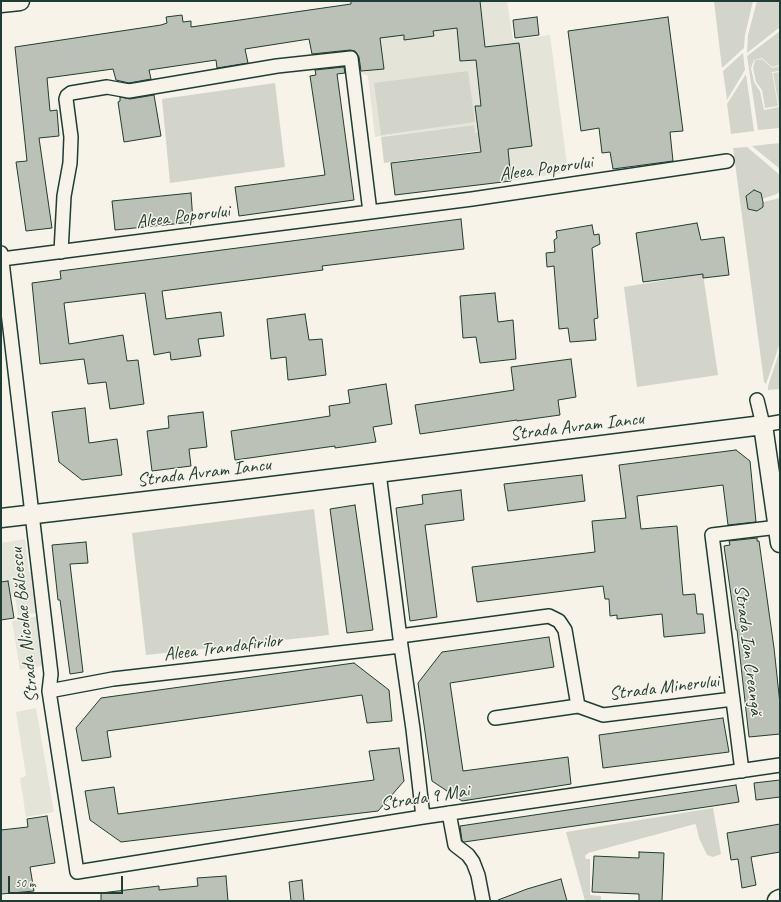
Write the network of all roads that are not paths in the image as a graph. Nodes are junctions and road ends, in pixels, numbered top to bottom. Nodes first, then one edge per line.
1 (20, 1) edge
2 (1, 3) edge
3 (727, 161) dead end
4 (370, 212) junction
5 (61, 252) junction
6 (1, 256) edge
7 (757, 400) dead end
8 (771, 423) edge
9 (380, 473) junction
10 (33, 514) junction
11 (1, 518) edge
12 (779, 535) edge
13 (400, 641) junction
14 (49, 690) junction
15 (733, 699) junction
16 (578, 706) junction
17 (494, 718) dead end
18 (780, 765) edge
19 (742, 770) junction
20 (449, 813) junction
21 (423, 817) junction
22 (77, 872) joint
23 (483, 901) edge

1 - 2 street
3 - 4 street, Aleea Poporului
4 - 5 street, Aleea Poporului
4 - 5 street
5 - 6 street, Aleea Poporului
6 - 10 street, Strada Nicolae Bălcescu
7 - 8 street
8 - 9 street, Strada Avram Iancu
8 - 12 street
9 - 10 street, Strada Avram Iancu
9 - 13 street
10 - 11 street, Strada Avram Iancu
10 - 14 street, Strada Nicolae Bălcescu
12 - 15 street, Strada Ion Creangă
13 - 14 street, Aleea Trandafirilor
13 - 16 street, Aleea Trandafirilor
13 - 21 street
14 - 22 street, Strada Nicolae Bălcescu
15 - 16 street, Strada Minerului
15 - 19 street, Strada Ion Creangă
16 - 17 street
18 - 19 street, Strada 9 Mai
19 - 20 street, Strada 9 Mai
20 - 21 street, Strada 9 Mai
20 - 23 street
21 - 22 street, Strada 9 Mai

